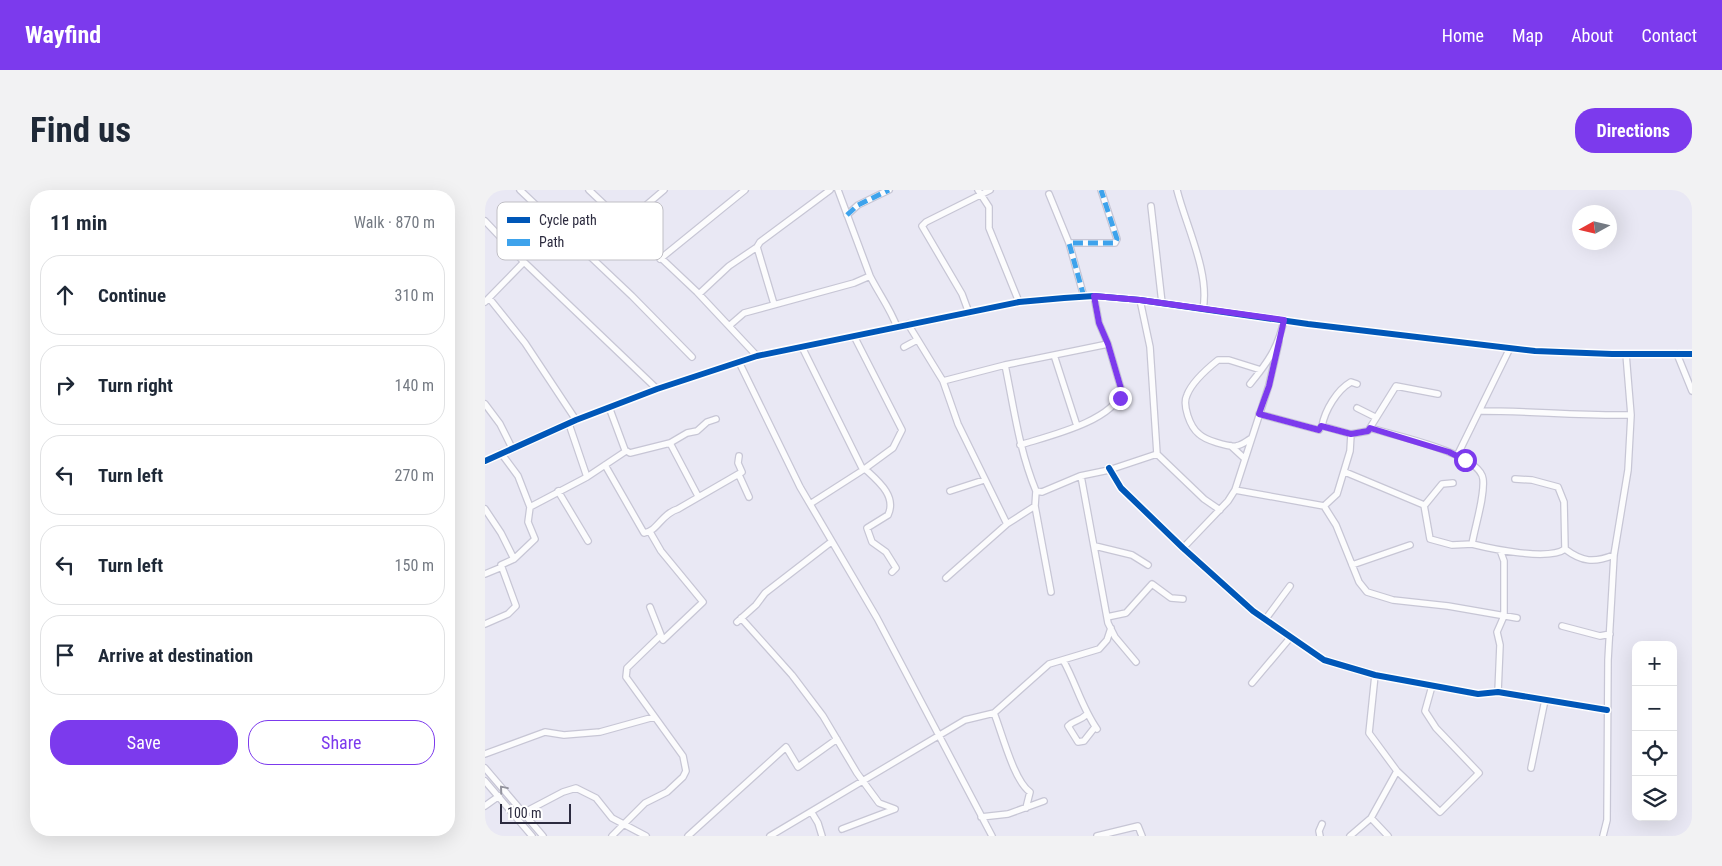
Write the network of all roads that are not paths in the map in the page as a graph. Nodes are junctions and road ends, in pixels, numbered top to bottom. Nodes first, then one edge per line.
1 (519, 190) edge
2 (589, 190) edge
3 (745, 190) edge
4 (830, 190) edge
5 (838, 190) edge
6 (889, 190) edge
7 (990, 190) edge
8 (1101, 190) edge
9 (1177, 190) edge
10 (660, 191) edge
11 (979, 192) edge
12 (1049, 194) dead end
13 (532, 202) edge
14 (601, 202) edge
15 (648, 202) edge
16 (1151, 206) dead end
17 (847, 215) junction
18 (485, 222) edge
19 (497, 234) edge
20 (1069, 243) junction
21 (757, 247) junction
22 (663, 257) edge
23 (594, 260) edge
24 (661, 260) edge
25 (524, 262) joint
26 (870, 276) junction
27 (699, 294) junction
28 (1094, 296) junction
29 (1084, 297) junction
30 (487, 300) edge
31 (1140, 300) junction
32 (1019, 302) junction
33 (1162, 303) junction
34 (774, 304) junction
35 (1203, 309) junction
36 (969, 313) junction
37 (1284, 320) junction
38 (909, 324) junction
39 (729, 326) junction
40 (897, 327) junction
41 (854, 336) junction
42 (917, 340) junction
43 (1279, 342) junction
44 (1108, 344) junction
45 (802, 346) junction
46 (904, 346) dead end
47 (1510, 348) junction
48 (1626, 354) junction
49 (1677, 354) junction
50 (1692, 354) edge
51 (1054, 355) junction
52 (757, 356) junction
53 (692, 357) dead end
54 (739, 362) junction
55 (1005, 365) junction
56 (1261, 370) junction
57 (943, 381) junction
58 (1250, 384) dead end
59 (1357, 384) dead end
60 (657, 389) junction
61 (1692, 391) edge
62 (1438, 394) dead end
63 (485, 404) edge
64 (609, 407) junction
65 (1357, 408) dead end
66 (1481, 411) junction
67 (1259, 414) junction
68 (1631, 415) junction
69 (1375, 417) junction
70 (716, 419) dead end
71 (576, 420) junction
72 (569, 424) junction
73 (1077, 426) junction
74 (1321, 426) junction
75 (1370, 428) junction
76 (1351, 434) junction
77 (1251, 438) junction
78 (670, 443) junction
79 (1020, 445) junction
80 (1231, 446) junction
81 (512, 448) junction
82 (626, 452) junction
83 (501, 453) junction
84 (1157, 454) junction
85 (739, 456) dead end
86 (1457, 456) junction
87 (1244, 458) junction
88 (485, 461) edge
89 (605, 465) junction
90 (864, 469) junction
91 (1110, 469) junction
92 (1345, 472) junction
93 (739, 475) junction
94 (1081, 476) junction
95 (587, 477) junction
96 (1515, 479) dead end
97 (984, 480) junction
98 (1453, 483) dead end
99 (1235, 490) junction
100 (558, 491) junction
101 (1036, 491) junction
102 (950, 492) dead end
103 (698, 496) junction
104 (749, 497) dead end
105 (810, 504) junction
106 (1035, 506) junction
107 (1324, 506) junction
108 (1424, 506) junction
109 (530, 507) junction
110 (485, 509) edge
111 (1219, 510) junction
112 (1007, 524) junction
113 (650, 532) junction
114 (588, 541) dead end
115 (831, 542) junction
116 (1473, 544) junction
117 (1410, 545) dead end
118 (1095, 546) junction
119 (1183, 548) junction
120 (1565, 549) junction
121 (1500, 550) junction
122 (1614, 556) junction
123 (513, 559) junction
124 (1149, 565) dead end
125 (1352, 565) junction
126 (502, 567) junction
127 (893, 572) dead end
128 (485, 574) edge
129 (946, 578) dead end
130 (1290, 586) dead end
131 (1051, 592) dead end
132 (1183, 599) dead end
133 (650, 607) dead end
134 (1504, 616) junction
135 (1107, 617) junction
136 (1517, 618) dead end
137 (1265, 620) junction
138 (485, 624) edge
139 (1563, 626) dead end
140 (1111, 628) junction
141 (1609, 634) junction
142 (1289, 638) junction
143 (663, 640) dead end
144 (1063, 660) junction
145 (1136, 662) dead end
146 (1375, 676) junction
147 (1252, 683) dead end
148 (1433, 686) junction
149 (1498, 692) junction
150 (1545, 700) junction
151 (1607, 710) junction
152 (994, 713) junction
153 (1087, 715) junction
154 (654, 717) junction
155 (939, 736) junction
156 (837, 739) junction
157 (485, 754) edge
158 (485, 768) edge
159 (1531, 768) dead end
160 (1397, 771) junction
161 (485, 781) edge
162 (864, 781) junction
163 (499, 796) junction
164 (1044, 801) dead end
165 (485, 806) edge
166 (1026, 808) junction
167 (523, 812) junction
168 (812, 813) junction
169 (981, 817) junction
170 (1371, 818) junction
171 (1322, 824) dead end
172 (624, 825) junction
173 (842, 829) dead end
174 (533, 836) edge
175 (543, 836) edge
176 (612, 836) edge
177 (646, 836) edge
178 (688, 836) edge
179 (770, 836) edge
180 (822, 836) edge
181 (992, 836) edge
182 (1097, 836) edge
183 (1142, 836) edge
184 (1320, 836) edge
185 (1349, 836) edge
186 (1388, 836) edge
187 (1603, 836) edge

1 - 13 street
2 - 14 street
3 - 22 street
4 - 21 street
5 - 17 street
6 - 17 street
7 - 11 street
8 - 20 street
9 - 35 street
10 - 15 street
11 - 32 street
11 - 36 street
12 - 20 street
16 - 33 street
17 - 26 street
18 - 19 street
20 - 29 street
21 - 27 street
21 - 34 street
23 - 53 street
24 - 27 street
25 - 30 street
25 - 60 street
26 - 34 street
26 - 40 street
27 - 39 street
28 - 29 street
28 - 31 street
28 - 44 street
29 - 32 street
30 - 71 street
31 - 33 street
31 - 84 street
32 - 36 street
33 - 35 street
34 - 39 street
35 - 37 street
36 - 38 street
37 - 43 street
37 - 47 street
38 - 40 street
38 - 42 street
39 - 52 street
40 - 41 street
41 - 45 street
41 - 90 street
42 - 46 street
42 - 57 street
43 - 56 street
43 - 67 street
44 - 51 street
44 - 73 street
45 - 52 street
45 - 90 street
47 - 48 street
47 - 66 street
48 - 49 street
48 - 68 street
49 - 50 street
49 - 61 street
51 - 55 street
51 - 73 street
52 - 54 street
54 - 60 street
54 - 105 street
55 - 57 street
55 - 79 street
56 - 58 street
56 - 80 street
57 - 97 street
59 - 74 street
60 - 64 street
62 - 69 street
63 - 81 street
64 - 71 street
64 - 82 street
65 - 69 street
66 - 68 street
66 - 86 street
67 - 74 street
67 - 77 street
68 - 122 street
69 - 75 street
70 - 78 street
71 - 72 street
72 - 81 street
72 - 95 street
73 - 79 street
74 - 76 street
75 - 76 street
75 - 86 street
76 - 92 street
77 - 80 street
77 - 87 street
78 - 82 street
78 - 103 street
79 - 101 street
80 - 87 street
81 - 83 street
82 - 89 street
83 - 88 street
83 - 109 street
84 - 91 street
84 - 111 street
85 - 93 street
86 - 116 street
87 - 99 street
89 - 95 street
89 - 113 street
90 - 105 street
90 - 127 street
91 - 94 street
91 - 119 street
92 - 107 street
92 - 108 street
93 - 103 street
93 - 104 street
94 - 101 street
94 - 118 street
95 - 100 street
96 - 120 street
97 - 102 street
97 - 112 street
98 - 108 street
99 - 107 street
99 - 111 street
100 - 109 street
100 - 114 street
101 - 106 street
103 - 113 street
105 - 115 street
106 - 112 street
106 - 131 street
107 - 125 street
108 - 116 street
109 - 123 street
110 - 123 street
111 - 119 street
112 - 129 street
113 - 143 street
115 - 155 street
115 - 156 street
116 - 121 street
117 - 125 street
118 - 124 street
118 - 135 street
119 - 137 street
120 - 121 street
120 - 122 street
121 - 134 street
122 - 141 street
123 - 126 street
125 - 134 street
126 - 128 street
126 - 138 street
130 - 137 street
132 - 135 street
133 - 154 street
134 - 136 street
134 - 149 street
135 - 140 street
137 - 142 street
139 - 141 street
140 - 144 street
140 - 145 street
141 - 151 street
142 - 146 street
142 - 147 street
144 - 152 street
144 - 153 street
146 - 148 street
146 - 160 street
148 - 149 street
148 - 160 street
149 - 150 street
150 - 151 street
150 - 159 street
151 - 187 street
152 - 155 street
152 - 166 street
153 - 153 street
154 - 157 street
154 - 172 street
155 - 162 street
155 - 169 street
156 - 162 street
156 - 178 street
167 -> 158 street
160 - 170 street
161 - 163 street
162 - 168 street
162 - 173 street
163 - 165 street
163 - 174 street
164 - 166 street
166 - 169 street
167 - 172 street
167 - 175 street
168 - 179 street
168 - 180 street
169 - 181 street
170 - 185 street
170 - 186 street
171 - 184 street
172 - 176 street
172 - 177 street
182 - 183 street

